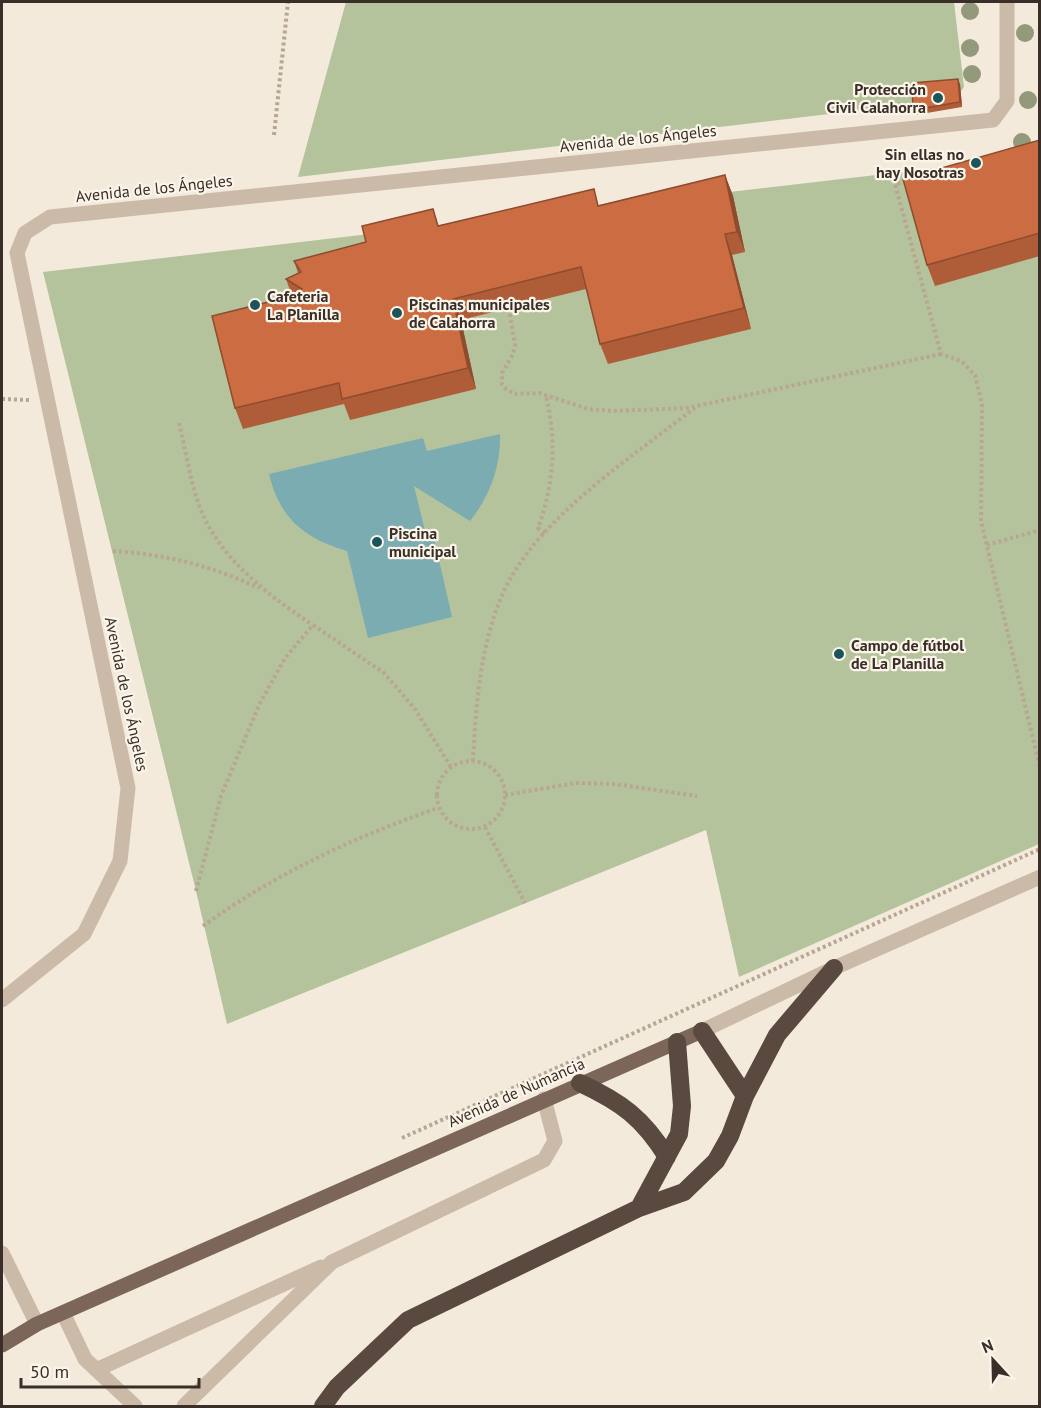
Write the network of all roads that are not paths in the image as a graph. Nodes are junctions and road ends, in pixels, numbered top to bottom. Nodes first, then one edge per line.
1 (1007, 2) edge
2 (1040, 877) edge
3 (834, 968) junction
4 (2, 1000) edge
5 (702, 1031) junction
6 (677, 1042) junction
7 (580, 1083) junction
8 (745, 1096) junction
9 (544, 1099) junction
10 (667, 1157) junction
11 (639, 1208) junction
12 (2, 1253) edge
13 (332, 1262) junction
14 (63, 1313) junction
15 (37, 1324) junction
16 (5, 1344) edge
17 (96, 1370) junction
18 (135, 1407) edge
19 (184, 1407) edge
20 (323, 1407) edge

1 - 4 street, Avenida de los Ángeles
2 - 3 street, Avenida de Numancia
3 - 5 street, Avenida de Numancia
3 - 8 highway
5 - 6 main road, Avenida de Numancia
5 - 8 highway
6 - 7 main road, Avenida de Numancia
6 - 10 highway
7 - 9 main road, Avenida de Numancia
7 - 10 highway
8 - 11 highway
9 - 13 street
9 - 14 main road, Avenida de Numancia
10 - 11 highway
11 - 20 highway
12 - 15 street
13 - 17 street
13 - 19 street
14 - 15 main road, Avenida de Numancia
14 - 17 street
15 - 16 main road, Avenida de Numancia
17 - 18 street

